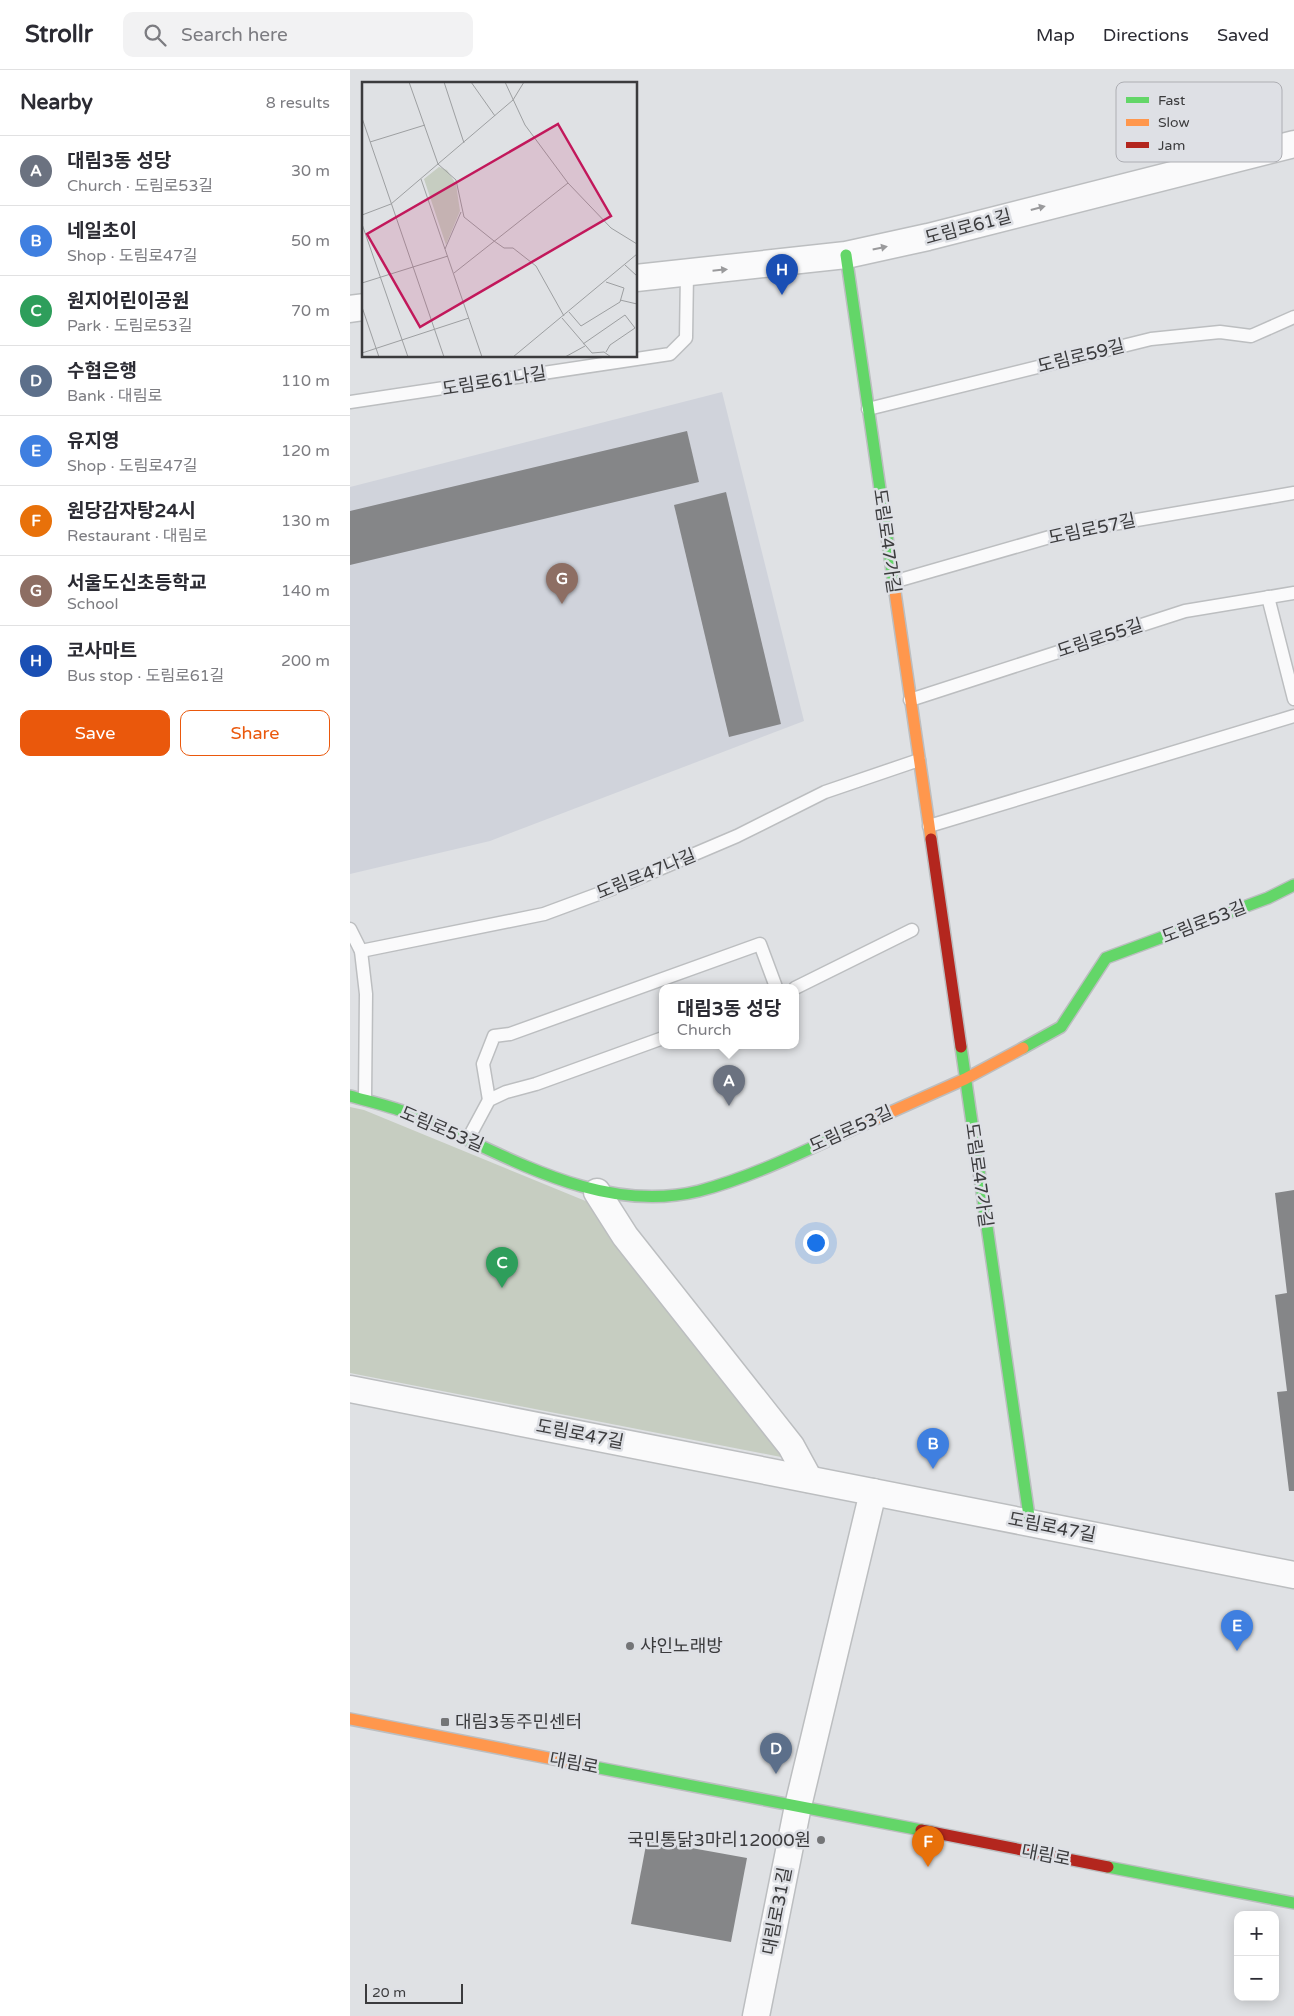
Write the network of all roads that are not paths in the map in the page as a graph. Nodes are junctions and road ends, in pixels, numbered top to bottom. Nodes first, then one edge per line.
1 (1223, 162) edge
2 (846, 255) junction
3 (687, 273) junction
4 (638, 278) edge
5 (1294, 317) edge
6 (350, 402) edge
7 (868, 409) junction
8 (1294, 493) edge
9 (893, 582) junction
10 (1294, 594) edge
11 (1268, 597) junction
12 (1294, 699) edge
13 (910, 700) junction
14 (1294, 716) edge
15 (919, 760) junction
16 (928, 826) junction
17 (1294, 885) edge
18 (350, 929) edge
19 (912, 930) dead end
20 (361, 951) junction
21 (775, 984) edge
22 (799, 986) edge
23 (659, 1039) edge
24 (965, 1079) junction
25 (350, 1096) edge
26 (365, 1099) junction
27 (490, 1100) junction
28 (468, 1139) junction
29 (597, 1192) junction
30 (350, 1389) edge
31 (809, 1479) junction
32 (873, 1492) junction
33 (1030, 1523) junction
34 (1294, 1575) edge
35 (350, 1719) edge
36 (798, 1806) junction
37 (1294, 1903) edge
38 (756, 2016) edge

2 -> 1 street, 도림로61길
3 -> 2 street, 도림로61길
2 - 7 street, 도림로47가길
3 - 4 street, 도림로61길
3 - 6 lane, 도림로61나길
5 - 7 lane, 도림로59길
7 - 9 street, 도림로47가길
8 - 9 lane, 도림로57길
9 - 13 street, 도림로47가길
10 - 11 lane, 도림로55길
11 - 12 lane
11 - 13 lane, 도림로55길
13 - 15 street, 도림로47가길
14 - 16 lane
15 - 16 street, 도림로47가길
15 - 20 lane, 도림로47나길
16 - 24 street, 도림로47가길
17 - 24 street, 도림로53길
18 - 20 lane
19 - 22 lane
20 - 26 lane
21 - 27 lane
23 - 27 lane
24 - 29 street, 도림로53길
24 - 33 street, 도림로47가길
25 - 26 street, 도림로53길
26 - 28 street, 도림로53길
27 - 28 lane
28 - 29 street, 도림로53길
29 - 31 street
30 - 31 street, 도림로47길
31 - 32 street, 도림로47길
32 - 33 street, 도림로47길
32 - 36 street
33 - 34 street, 도림로47길
35 - 36 street, 대림로
36 - 37 street, 대림로
36 - 38 street, 대림로31길

